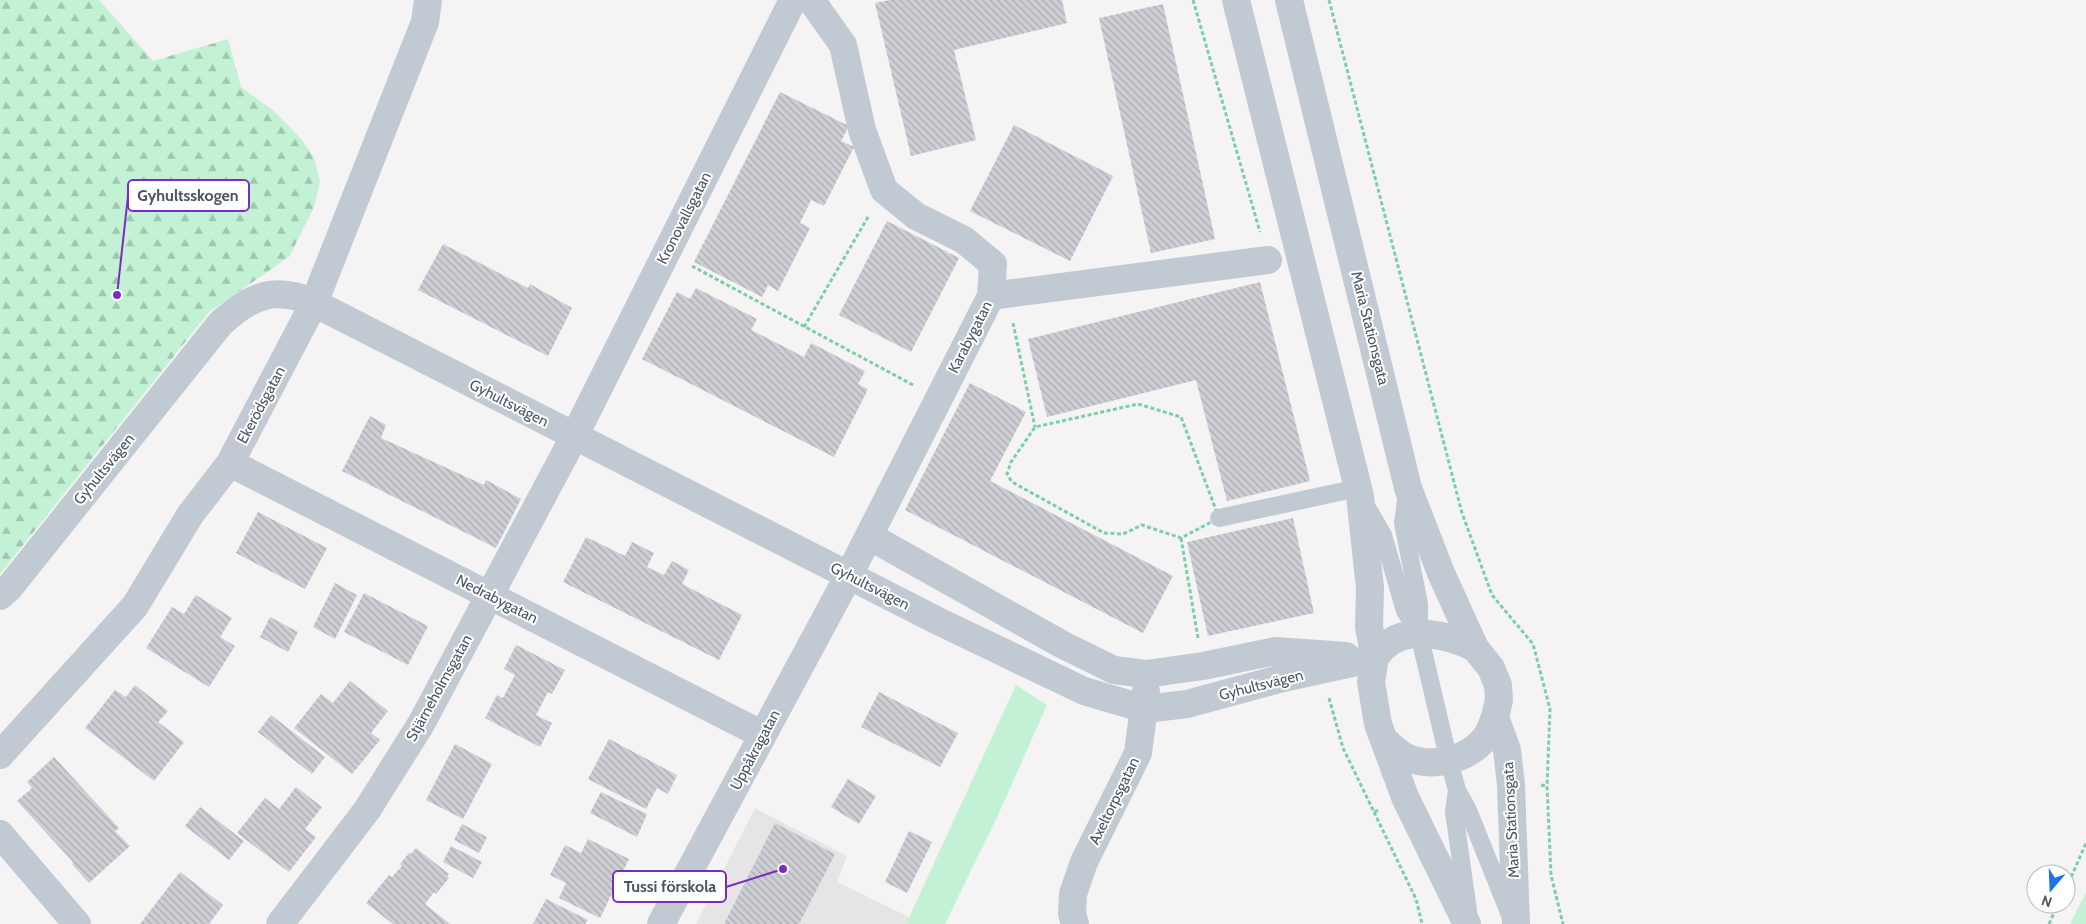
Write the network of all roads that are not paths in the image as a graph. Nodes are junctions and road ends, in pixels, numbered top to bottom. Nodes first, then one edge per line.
1 (428, 0) edge
2 (794, 0) edge
3 (811, 0) edge
4 (1236, 0) edge
5 (1289, 0) edge
6 (1268, 260) dead end
7 (999, 295) junction
8 (314, 303) junction
9 (574, 437) junction
10 (230, 463) junction
11 (1408, 488) junction
12 (1359, 492) junction
13 (1219, 518) road end
14 (870, 536) junction
15 (850, 576) junction
16 (0, 596) edge
17 (490, 596) junction
18 (1419, 634) junction
19 (1475, 648) junction
20 (1375, 658) junction
21 (1146, 674) junction
22 (1145, 709) junction
23 (1495, 717) junction
24 (763, 735) junction
25 (1386, 742) junction
26 (0, 755) edge
27 (1449, 761) junction
28 (1457, 790) junction
29 (0, 834) edge
30 (77, 924) edge
31 (280, 924) edge
32 (661, 924) edge
33 (1075, 924) edge
34 (1468, 924) edge
35 (1514, 924) edge

1 - 8 street, Ekerödsgatan
2 - 9 street, Kronovallsgatan
3 - 7 street, Karabygatan
4 - 12 street, Maria Stationsgata
5 - 11 street, Maria Stationsgata
6 - 7 street
7 - 14 street, Karabygatan
8 - 9 street, Gyhultsvägen
8 - 10 street, Ekerödsgatan
8 - 16 street, Gyhultsvägen
9 - 15 street, Gyhultsvägen
9 - 17 street, Stjärneholmsgatan
10 - 17 street, Nedrabygatan
10 - 26 street, Ekerödsgatan
11 - 18 lane
11 - 19 street, Maria Stationsgata
12 - 13 lane
12 - 18 lane
12 - 20 street, Maria Stationsgata
14 - 15 street, Karabygatan
14 - 21 street, Gyhultsvägen
15 - 22 street, Gyhultsvägen
15 - 24 street, Uppåkragatan
17 - 24 street, Nedrabygatan
17 - 31 street, Stjärneholmsgatan
18 - 19 street, Maria Stationsgata
18 - 20 street, Maria Stationsgata
18 - 27 lane
19 - 23 street, Maria Stationsgata
20 - 21 street, Gyhultsvägen
20 - 22 street, Gyhultsvägen
20 - 25 street, Maria Stationsgata
21 - 22 street, Axeltorpsgatan
22 - 33 street, Axeltorpsgatan
23 - 27 street, Maria Stationsgata
23 - 35 street, Maria Stationsgata
24 - 32 street, Uppåkragatan
25 - 27 street, Maria Stationsgata
25 - 34 street, Maria Stationsgata
27 - 28 lane
28 - 34 lane
28 - 35 lane
29 - 30 street

